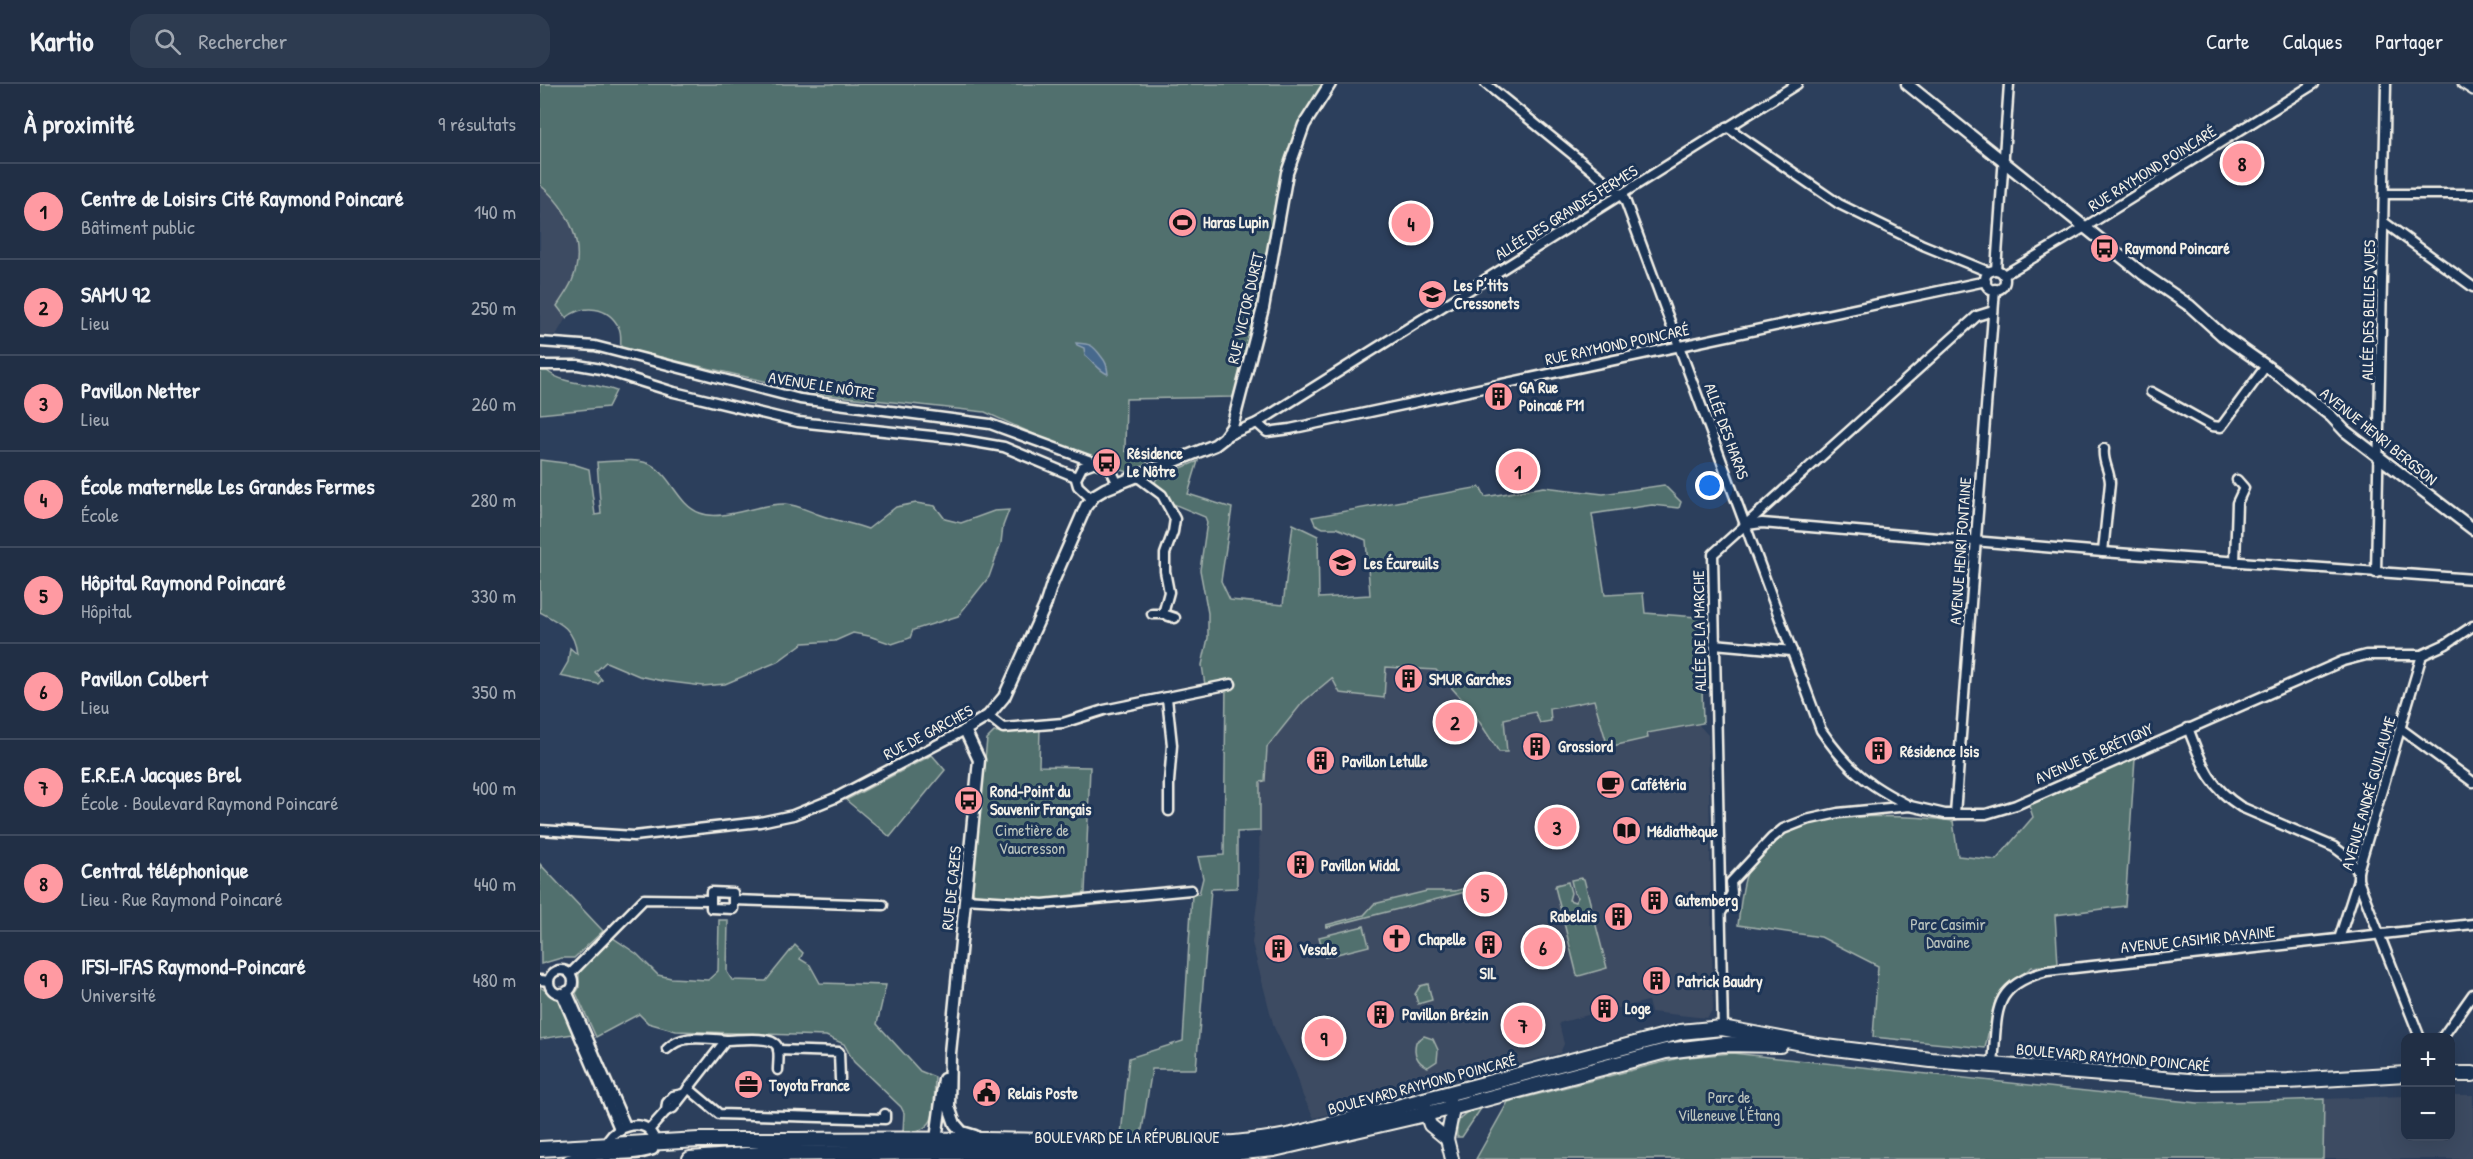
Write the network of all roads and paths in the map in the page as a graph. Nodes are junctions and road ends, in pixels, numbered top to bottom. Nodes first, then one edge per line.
1 (1330, 84) edge
2 (1486, 84) edge
3 (1797, 84) edge
4 (1907, 84) edge
5 (2009, 84) edge
6 (2314, 84) edge
7 (2386, 84) edge
8 (2462, 84) edge
9 (2473, 91) edge
10 (1727, 127) junction
11 (2004, 162) junction
12 (2385, 194) junction
13 (2473, 194) edge
14 (1620, 195) junction
15 (2385, 222) junction
16 (2085, 227) junction
17 (1994, 275) junction
18 (2473, 286) edge
19 (1995, 290) junction
20 (1993, 311) junction
21 (540, 342) edge
22 (1680, 346) junction
23 (540, 365) edge
24 (2266, 366) junction
25 (2151, 392) dead end
26 (1257, 423) junction
27 (1225, 437) junction
28 (2104, 449) dead end
29 (2380, 457) junction
30 (1096, 464) junction
31 (1076, 477) junction
32 (1138, 477) junction
33 (2237, 480) dead end
34 (1118, 484) junction
35 (1092, 499) junction
36 (1746, 525) junction
37 (2473, 529) edge
38 (1976, 542) junction
39 (2103, 552) junction
40 (2235, 562) junction
41 (2376, 573) junction
42 (2473, 579) edge
43 (1152, 614) dead end
44 (1163, 614) junction
45 (1175, 618) dead end
46 (2473, 626) edge
47 (1714, 644) junction
48 (1792, 651) junction
49 (2422, 655) junction
50 (1232, 684) dead end
51 (1167, 698) junction
52 (988, 716) junction
53 (2188, 728) junction
54 (2401, 729) junction
55 (965, 730) junction
56 (2473, 782) edge
57 (1910, 806) junction
58 (1169, 811) dead end
59 (1955, 814) junction
60 (540, 830) edge
61 (2358, 876) junction
62 (1719, 881) junction
63 (1731, 882) junction
64 (1191, 890) dead end
65 (965, 899) junction
66 (711, 900) junction
67 (733, 900) junction
68 (883, 905) dead end
69 (1721, 912) junction
70 (2473, 924) edge
71 (2380, 934) junction
72 (2339, 939) junction
73 (570, 974) junction
74 (545, 981) edge
75 (564, 992) junction
76 (2473, 994) edge
77 (1722, 1028) junction
78 (2418, 1033) edge
79 (2446, 1033) edge
80 (726, 1040) junction
81 (1724, 1044) junction
82 (1818, 1046) junction
83 (667, 1049) dead end
84 (778, 1050) junction
85 (950, 1053) junction
86 (1993, 1064) junction
87 (778, 1070) dead end
88 (2401, 1074) edge
89 (2455, 1074) edge
90 (2473, 1074) edge
91 (840, 1079) dead end
92 (685, 1091) junction
93 (1450, 1102) junction
94 (1424, 1108) junction
95 (885, 1114) dead end
96 (1451, 1124) junction
97 (955, 1125) junction
98 (623, 1128) junction
99 (1437, 1129) junction
100 (649, 1130) junction
101 (1447, 1139) junction
102 (1004, 1140) junction
103 (961, 1141) junction
104 (657, 1143) junction
105 (1244, 1143) joint
106 (935, 1147) junction
107 (540, 1149) edge
108 (952, 1152) junction
109 (607, 1153) edge
110 (568, 1159) edge
111 (690, 1159) edge
112 (1452, 1159) edge

1 - 27 street, RUE VICTOR DURET
2 - 14 street, ALLÉE DES HARAS
3 - 10 street, ALLÉE DES GRANDES FERMES
4 - 11 street, AVENUE HENRI BERGSON
5 - 11 street
6 - 16 street, RUE RAYMOND POINCARÉ
7 - 12 street, ALLÉE DES BELLES VUES
8 - 9 street
10 - 14 street, ALLÉE DES GRANDES FERMES
10 - 17 street
11 - 16 street, AVENUE HENRI BERGSON
11 - 17 street
12 - 13 street
12 - 15 street, ALLÉE DES BELLES VUES
14 - 22 street, ALLÉE DES HARAS
14 - 26 street, ALLÉE DES GRANDES FERMES
15 - 18 street
15 - 29 street, ALLÉE DES BELLES VUES
16 - 17 street, RUE RAYMOND POINCARÉ
16 - 24 street, AVENUE HENRI BERGSON
17 - 19 street
17 - 19 street
17 - 22 street, RUE RAYMOND POINCARÉ
19 - 20 street, AVENUE HENRI FONTAINE
20 - 36 street, ALLÉE DE LA MARCHE
20 - 38 street, AVENUE HENRI FONTAINE
21 - 30 street, AVENUE LE NÔTRE
22 - 26 street, RUE RAYMOND POINCARÉ
22 - 36 street, ALLÉE DES HARAS
23 - 31 street
24 - 25 street
24 - 29 street, AVENUE HENRI BERGSON
26 - 27 street, ALLÉE DES GRANDES FERMES
27 - 32 street
28 - 39 street
29 - 37 street, AVENUE HENRI BERGSON
29 - 41 street, ALLÉE DES BELLES VUES
30 - 31 street
30 - 34 street, AVENUE LE NÔTRE
31 - 35 street
32 - 34 street
32 - 44 street
33 - 40 street
34 - 35 street
35 - 52 street, RUE DE GARCHES
36 - 38 street
36 - 47 street, ALLÉE DE LA MARCHE
36 - 48 street, ALLÉE DES HARAS
38 - 39 street
38 - 59 street, AVENUE HENRI FONTAINE
39 - 40 street
40 - 41 street
41 - 42 street
43 - 44 street
44 - 45 street
46 - 49 street, AVENUE DE BRÉTIGNY
47 - 48 street
47 - 62 street, ALLÉE DE LA MARCHE
48 - 57 street, ALLÉE DES HARAS
49 - 53 street, AVENUE DE BRÉTIGNY
49 - 54 street, AVENUE ANDRÉ GUILLAUME
50 - 51 street
51 - 52 street
51 - 58 street
52 - 55 street, RUE DE GARCHES
53 - 59 street, AVENUE DE BRÉTIGNY
53 - 61 street
54 - 56 street
54 - 61 street, AVENUE ANDRÉ GUILLAUME
55 - 60 street, RUE DE GARCHES
55 - 65 street, RUE DE CAZES
57 - 59 street, AVENUE DE BRÉTIGNY
57 - 63 street, AVENUE DE BRÉTIGNY
61 - 71 street, AVENUE ANDRÉ GUILLAUME
61 - 72 street
62 - 63 street
62 - 69 street, ALLÉE DE LA MARCHE
63 - 69 street, AVENUE DE BRÉTIGNY
64 - 65 street
65 - 85 street, RUE DE CAZES
66 - 67 street
66 - 67 street
66 - 73 street
67 - 68 street
69 - 77 street, ALLÉE DE LA MARCHE
70 - 71 street, AVENUE CASIMIR DAVAINE
71 - 72 street, AVENUE CASIMIR DAVAINE
71 - 78 street, AVENUE ANDRÉ GUILLAUME
72 - 86 street, AVENUE CASIMIR DAVAINE
73 - 74 street
73 - 75 street
74 - 75 street
75 - 98 street
76 - 79 street
77 - 81 street, ALLÉE DE LA MARCHE
77 - 82 main road, BOULEVARD RAYMOND POINCARÉ
77 - 93 main road, BOULEVARD RAYMOND POINCARÉ
80 - 83 street
80 - 84 street
80 - 92 street
81 - 82 main road, BOULEVARD RAYMOND POINCARÉ
81 - 93 main road, BOULEVARD RAYMOND POINCARÉ
82 - 86 main road, BOULEVARD RAYMOND POINCARÉ
84 - 87 street
84 - 91 street
85 - 97 street, RUE DE CAZES
85 - 106 street, RUE DE CAZES
86 - 88 main road, BOULEVARD RAYMOND POINCARÉ
89 - 90 main road
92 - 95 street
92 - 100 street
93 - 94 main road, BOULEVARD DE LA RÉPUBLIQUE
93 - 96 main road
94 - 99 main road
94 - 105 main road, BOULEVARD RAYMOND POINCARÉ
94 - 108 main road, BOULEVARD DE LA RÉPUBLIQUE
96 - 99 main road
96 - 101 main road
97 - 102 street
97 - 103 street, RUE DE CAZES
98 - 100 street
98 - 109 street
99 - 101 main road
100 - 104 street
101 - 112 main road
102 - 103 main road, BOULEVARD DE LA RÉPUBLIQUE
102 - 105 main road, BOULEVARD DE LA RÉPUBLIQUE
103 - 106 main road, BOULEVARD DE LA RÉPUBLIQUE
103 - 108 street
104 - 106 main road, BOULEVARD DE LA RÉPUBLIQUE
104 - 109 main road, BOULEVARD DE LA RÉPUBLIQUE
106 - 108 main road, BOULEVARD DE LA RÉPUBLIQUE
106 - 111 main road, BOULEVARD DE LA RÉPUBLIQUE
107 - 109 main road, BOULEVARD DE LA RÉPUBLIQUE
109 - 110 street, BOULEVARD DE LA RÉPUBLIQUE

